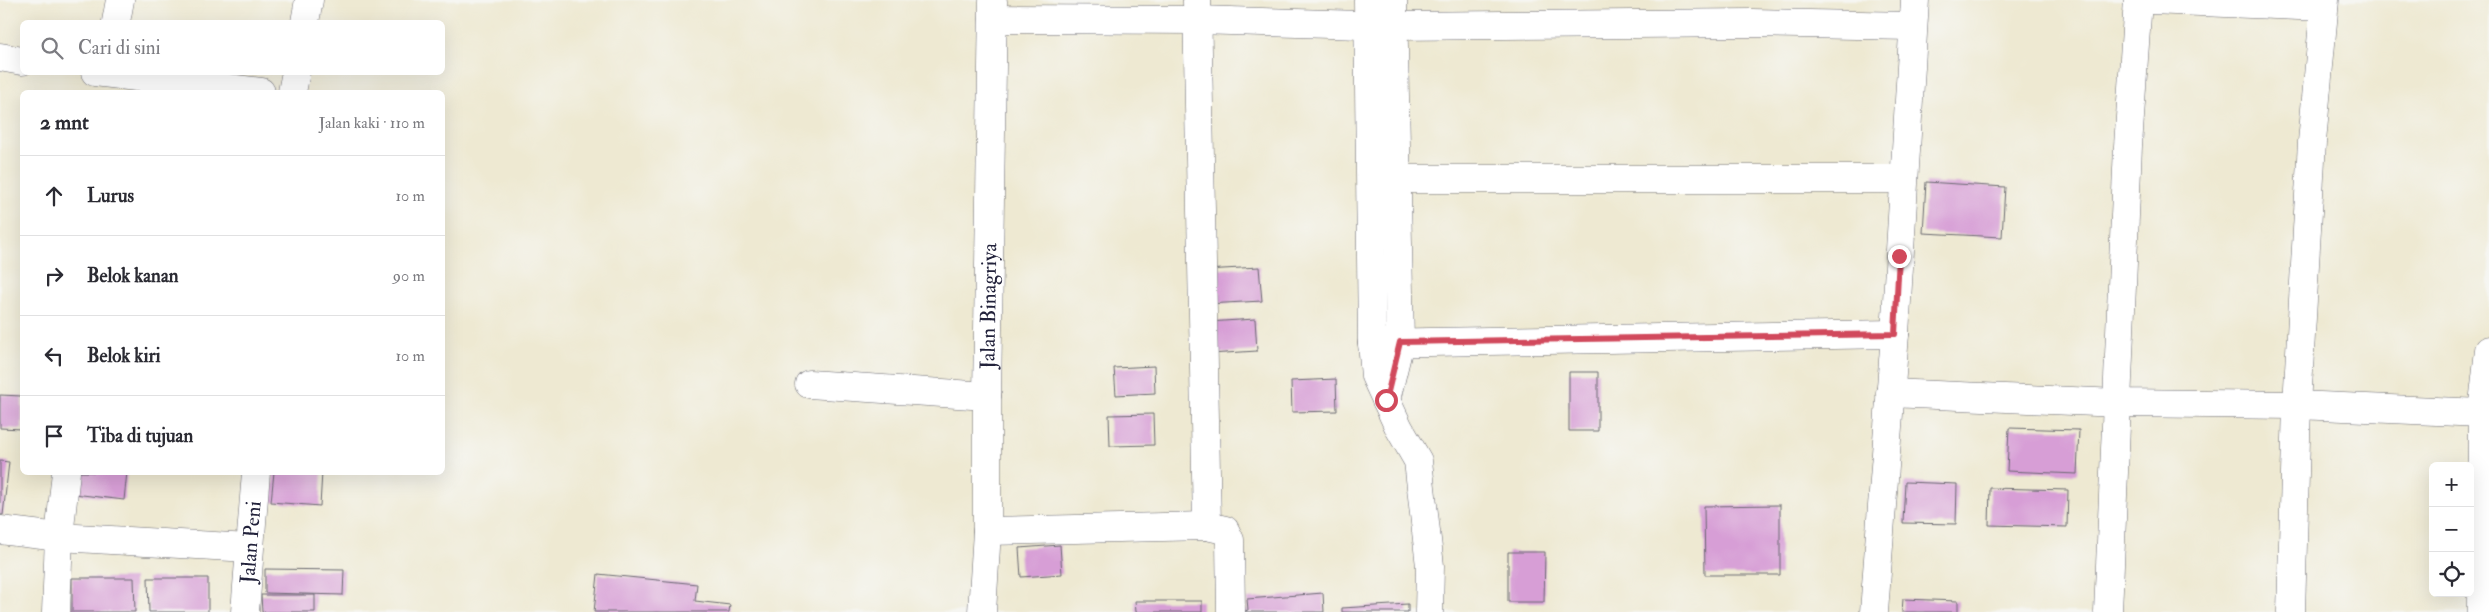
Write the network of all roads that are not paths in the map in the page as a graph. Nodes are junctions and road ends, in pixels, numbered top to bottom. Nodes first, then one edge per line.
1 (120, 0) edge
2 (309, 0) edge
3 (2138, 0) edge
4 (2150, 0) edge
5 (2325, 4) edge
6 (993, 10) edge
7 (1198, 10) edge
8 (1381, 12) edge
9 (1913, 13) edge
10 (116, 20) edge
11 (305, 20) edge
12 (0, 57) edge
13 (20, 61) edge
14 (295, 75) edge
15 (104, 78) edge
16 (239, 90) edge
17 (292, 90) edge
18 (1903, 178) junction
19 (1371, 179) junction
20 (1398, 179) junction
21 (1895, 334) junction
22 (1400, 342) junction
23 (1372, 343) junction
24 (2489, 350) edge
25 (809, 384) dead end
26 (1890, 393) junction
27 (987, 396) junction
28 (1386, 400) junction
29 (2118, 403) junction
30 (2297, 405) junction
31 (2482, 413) junction
32 (66, 475) edge
33 (256, 475) edge
34 (1207, 526) junction
35 (0, 530) edge
36 (987, 531) junction
37 (59, 537) junction
38 (249, 548) junction
39 (56, 612) edge
40 (245, 612) edge
41 (982, 612) edge
42 (1231, 612) edge
43 (1429, 612) edge
44 (1874, 612) edge
45 (2108, 612) edge
46 (2291, 612) edge
47 (2481, 612) edge

1 - 10 street
2 - 11 street
3 - 29 street
4 - 5 street
5 - 30 street
6 - 7 street
6 - 27 street, Jalan Binagriya
7 - 8 street
7 - 34 street
8 - 9 street
8 - 19 street
8 - 20 street
9 - 18 street
12 - 13 street
14 - 17 street
15 - 16 street
18 - 20 street
18 - 21 street
19 - 20 street
19 - 23 street
20 - 22 street
21 - 22 street
21 - 26 street
22 - 23 street
22 - 28 street
23 - 28 street
24 - 31 street
25 - 27 street
26 - 29 street
26 - 44 street
27 - 36 street, Jalan Binagriya
28 - 43 street
29 - 30 street
29 - 45 street
30 - 31 street
30 - 46 street
31 - 47 street
32 - 37 street
33 - 38 street, Jalan Peni
34 - 36 street
34 - 42 street
35 - 37 street
36 - 41 street, Jalan Binagriya
37 - 38 street
37 - 39 street
38 - 40 street, Jalan Peni

